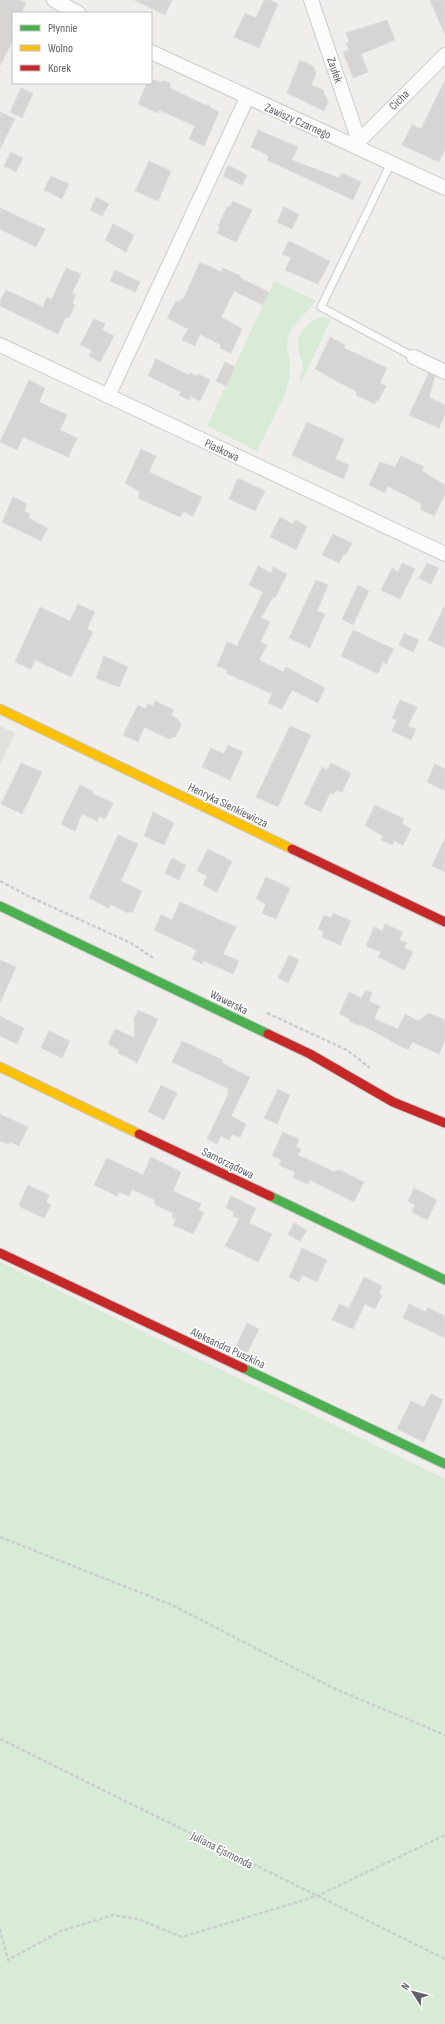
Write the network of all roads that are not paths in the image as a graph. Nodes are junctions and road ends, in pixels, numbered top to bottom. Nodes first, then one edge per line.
1 (54, 0) edge
2 (311, 0) edge
3 (76, 12) edge
4 (152, 52) edge
5 (445, 55) edge
6 (247, 98) junction
7 (356, 143) junction
8 (391, 163) junction
9 (445, 188) edge
10 (0, 345) edge
11 (414, 357) joint
12 (445, 372) edge
13 (108, 396) junction
14 (445, 554) edge
15 (0, 709) edge
16 (0, 906) edge
17 (445, 922) edge
18 (0, 1067) edge
19 (445, 1123) edge
20 (0, 1253) edge
21 (445, 1280) edge
22 (445, 1464) edge

1 - 3 street
2 - 7 street, Zaułek
4 - 6 street, Zawiszy Czarnego
5 - 7 street, Cicha
6 - 7 street, Zawiszy Czarnego
6 - 13 street
7 - 8 street, Zawiszy Czarnego
8 - 9 street, Zawiszy Czarnego
8 - 11 lane
10 - 13 street, Piaskowa
11 - 12 street
13 - 14 street, Piaskowa
15 - 17 street, Henryka Sienkiewicza
16 - 19 street, Wawerska
18 - 21 street, Samorządowa
20 - 22 street, Aleksandra Puszkina

